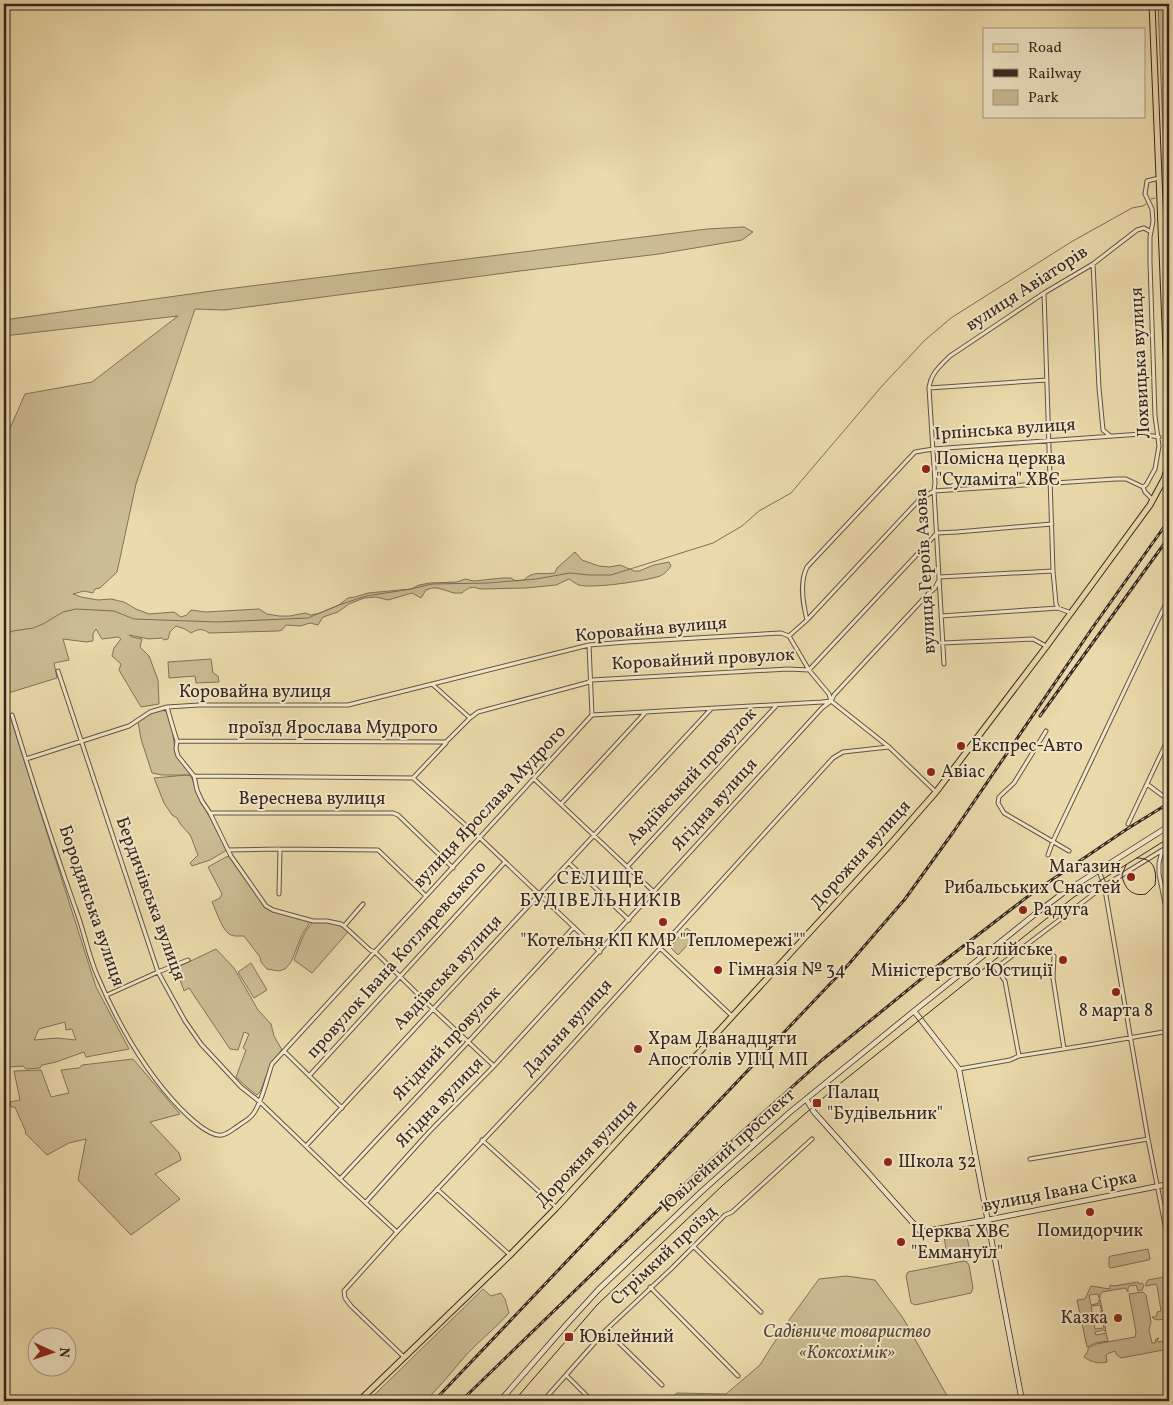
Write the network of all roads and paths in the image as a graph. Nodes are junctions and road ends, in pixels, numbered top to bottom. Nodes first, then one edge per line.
1 (1152, 4) edge
2 (1159, 178) junction
3 (1151, 232) junction
4 (1093, 264) junction
5 (1044, 293) junction
6 (1047, 380) junction
7 (929, 388) junction
8 (1169, 424) edge
9 (1103, 430) junction
10 (1099, 436) junction
11 (1110, 436) junction
12 (1159, 437) junction
13 (1049, 440) junction
14 (933, 449) junction
15 (1169, 463) edge
16 (1050, 483) junction
17 (1142, 487) junction
18 (934, 491) junction
19 (1153, 500) junction
20 (1052, 524) junction
21 (937, 533) junction
22 (1054, 571) junction
23 (939, 579) junction
24 (1169, 597) edge
25 (1058, 608) junction
26 (1071, 613) junction
27 (941, 616) junction
28 (807, 620) junction
29 (789, 636) junction
30 (942, 643) junction
31 (589, 645) junction
32 (1046, 647) junction
33 (944, 664) dead end
34 (58, 670) dead end
35 (810, 670) junction
36 (592, 680) junction
37 (432, 684) junction
38 (831, 701) junction
39 (777, 705) junction
40 (167, 707) junction
41 (711, 709) junction
42 (646, 712) junction
43 (12, 715) dead end
44 (592, 716) junction
45 (470, 718) junction
46 (1046, 731) dead end
47 (1169, 737) edge
48 (81, 742) junction
49 (177, 742) junction
50 (446, 742) junction
51 (889, 747) junction
52 (26, 759) junction
53 (194, 776) junction
54 (413, 778) junction
55 (534, 779) junction
56 (1147, 784) junction
57 (936, 792) junction
58 (1169, 792) edge
59 (561, 804) junction
60 (210, 813) junction
61 (1128, 824) dead end
62 (1169, 826) edge
63 (594, 836) junction
64 (480, 838) junction
65 (1054, 840) junction
66 (1169, 846) edge
67 (280, 848) junction
68 (228, 850) junction
69 (1162, 850) junction
70 (1069, 851) dead end
71 (1048, 855) dead end
72 (505, 862) junction
73 (569, 864) junction
74 (628, 867) junction
75 (453, 868) junction
76 (1099, 871) junction
77 (1104, 886) junction
78 (654, 892) junction
79 (279, 894) dead end
80 (540, 895) junction
81 (426, 896) junction
82 (363, 904) dead end
83 (629, 920) junction
84 (1169, 923) edge
85 (344, 926) junction
86 (574, 927) junction
87 (660, 948) junction
88 (374, 952) junction
89 (600, 952) junction
90 (1054, 956) dead end
91 (188, 960) dead end
92 (158, 972) junction
93 (400, 978) junction
94 (107, 995) junction
95 (433, 1009) junction
96 (914, 1011) junction
97 (732, 1016) junction
98 (1169, 1031) edge
99 (1130, 1038) junction
100 (468, 1042) junction
101 (1064, 1049) junction
102 (284, 1051) junction
103 (1019, 1056) junction
104 (494, 1066) junction
105 (959, 1070) junction
106 (309, 1076) junction
107 (806, 1099) junction
108 (260, 1102) junction
109 (342, 1108) junction
110 (812, 1139) dead end
111 (1148, 1139) junction
112 (482, 1140) junction
113 (306, 1146) junction
114 (1030, 1159) dead end
115 (340, 1179) junction
116 (1169, 1184) edge
117 (1158, 1187) junction
118 (437, 1189) junction
119 (366, 1202) junction
120 (556, 1208) junction
121 (988, 1220) junction
122 (397, 1232) junction
123 (1169, 1245) edge
124 (693, 1246) junction
125 (510, 1255) junction
126 (650, 1287) junction
127 (761, 1312) dead end
128 (606, 1330) junction
129 (404, 1357) junction
130 (566, 1375) junction
131 (738, 1376) dead end
132 (662, 1385) dead end
133 (1169, 1400) edge
134 (359, 1401) edge
135 (500, 1401) edge
136 (543, 1401) edge
137 (592, 1401) edge
138 (1022, 1401) edge
139 (1162, 1401) edge

1 - 2 main road
2 - 3 street, Лохвицька вулиця
2 - 8 main road
3 - 4 street, вулиця Авіаторів
3 - 12 street, Лохвицька вулиця
4 - 5 street, вулиця Авіаторів
4 - 9 street
5 - 6 street
5 - 7 street, вулиця Авіаторів
6 - 7 street
6 - 13 street
7 - 14 street, вулиця Героїв Азова
9 - 10 street
9 - 11 street
10 - 11 street, Ірпінська вулиця
10 - 13 street, Ірпінська вулиця
11 - 12 street, Ірпінська вулиця
12 - 17 street, Лохвицька вулиця
13 - 14 street, Ірпінська вулиця
13 - 16 street
14 - 18 street, вулиця Героїв Азова
14 - 28 street, Ірпінська вулиця
15 - 19 main road, Дорожня вулиця
16 - 17 street
16 - 18 street
16 - 20 street
17 - 19 street
18 - 21 street, вулиця Героїв Азова
18 - 28 street
19 - 26 main road, Дорожня вулиця
20 - 21 street
20 - 22 street
21 - 23 street, вулиця Героїв Азова
21 - 35 street, Коровайний провулок
22 - 23 street
22 - 25 street
23 - 27 street, вулиця Героїв Азова
23 - 38 street, Ягідна вулиця
24 - 65 street
25 - 26 street
25 - 27 street
26 - 32 main road, Дорожня вулиця
27 - 30 street, вулиця Героїв Азова
28 - 29 street
29 - 31 street, Коровайна вулиця
29 - 35 street
30 - 32 street
30 - 33 street, вулиця Героїв Азова
31 - 36 street
31 - 37 street, Коровайна вулиця
32 - 57 main road, Дорожня вулиця
34 - 48 street, Бердичівська вулиця
35 - 36 street, Коровайний провулок
35 - 38 street
36 - 44 street
36 - 45 street, проїзд Ярослава Мудрого
37 - 40 street, Коровайна вулиця
37 - 45 street
38 - 39 street
38 - 51 street
38 - 78 street, Ягідна вулиця
39 - 41 street
39 - 74 street, Авдіївський провулок
40 - 48 street, Коровайна вулиця
40 - 49 street
41 - 42 street
41 - 63 street, Авдіївська вулиця
42 - 44 street
42 - 59 street
43 - 52 street, Бородянська вулиця
44 - 55 street, вулиця Ярослава Мудрого
45 - 50 street, проїзд Ярослава Мудрого
46 - 65 street
47 - 56 street
48 - 52 street, Коровайна вулиця
48 - 92 street, Бердичівська вулиця
49 - 50 street, проїзд Ярослава Мудрого
49 - 53 street
50 - 54 street
51 - 57 street
51 - 87 street, Дальня вулиця
52 - 94 street, Бородянська вулиця
53 - 54 street
53 - 60 street
54 - 64 street
55 - 59 street
55 - 64 street, вулиця Ярослава Мудрого
56 - 58 street
56 - 61 street
57 - 97 main road, Дорожня вулиця
59 - 63 street
60 - 68 street
60 - 75 street, Вереснева вулиця
62 - 76 main road, Ювілейний проспект
63 - 73 street, Авдіївська вулиця
63 - 74 street
64 - 72 street
64 - 75 street, вулиця Ярослава Мудрого
65 - 70 street
65 - 71 street
66 - 69 street
67 - 68 street
67 - 79 street
67 - 81 street
68 - 85 street
69 - 77 street
69 - 84 street
72 - 80 street
72 - 93 street, провулок Івана Котляревського
73 - 80 street, Авдіївська вулиця
73 - 83 street
74 - 78 street
75 - 81 street, вулиця Ярослава Мудрого
76 - 77 street
76 - 96 main road, Ювілейний проспект
77 - 99 street
77 - 103 street
78 - 83 street, Ягідна вулиця
80 - 86 street
80 - 95 street, Авдіївська вулиця
81 - 88 street, вулиця Ярослава Мудрого
82 - 85 street
83 - 89 street, Ягідна вулиця
85 - 88 street
86 - 89 street
86 - 100 street, Ягідний провулок
87 - 97 street
87 - 112 street, Дальня вулиця
88 - 93 street
88 - 102 street, вулиця Ярослава Мудрого
89 - 104 street, Ягідна вулиця
90 - 101 street
91 - 92 street
92 - 94 street
92 - 108 street, Бердичівська вулиця
93 - 95 street
93 - 106 street, провулок Івана Котляревського
94 - 108 street, Бородянська вулиця
95 - 100 street
95 - 109 street, Авдіївська вулиця
96 - 105 main road
96 - 107 main road, Ювілейний проспект
97 - 120 main road, Дорожня вулиця
98 - 99 street
99 - 101 street
99 - 111 street
100 - 104 street
100 - 115 street, Ягідний провулок
101 - 103 street
102 - 106 street
102 - 108 street, вулиця Ярослава Мудрого
103 - 105 street
104 - 119 street, Ягідна вулиця
105 - 121 main road
106 - 109 street
107 - 121 main road, вулиця Івана Сірка
107 - 135 main road, Ювілейний проспект
108 - 113 street, Бердичівська вулиця
109 - 113 street, Авдіївська вулиця
110 - 124 street, Стрімкий проїзд
111 - 114 street
111 - 117 street
112 - 118 street, Дальня вулиця
112 - 120 street
113 - 115 street, Бердичівська вулиця
115 - 119 street, Бердичівська вулиця
116 - 117 main road, вулиця Івана Сірка
117 - 121 main road, вулиця Івана Сірка
117 - 123 street
118 - 122 street, Дальня вулиця
118 - 125 street
119 - 122 street, Бердичівська вулиця
120 - 125 main road, Дорожня вулиця
121 - 138 main road
122 - 129 street, Дальня вулиця
124 - 126 street, Стрімкий проїзд
124 - 127 street
125 - 129 main road, Дорожня вулиця
126 - 128 street, Стрімкий проїзд
126 - 131 street
128 - 130 street, Стрімкий проїзд
128 - 132 street
129 - 134 main road, Дорожня вулиця
130 - 136 street, Стрімкий проїзд
130 - 137 street
133 - 139 main road

